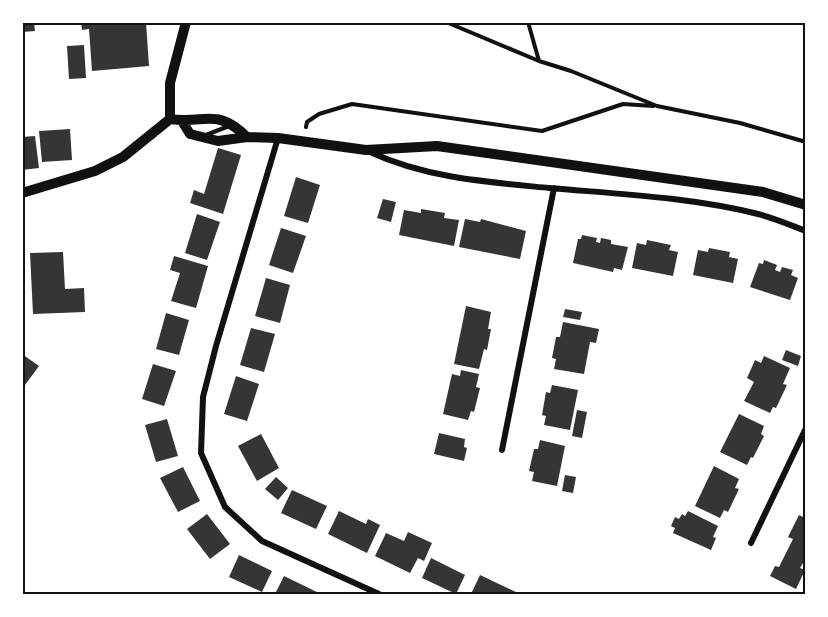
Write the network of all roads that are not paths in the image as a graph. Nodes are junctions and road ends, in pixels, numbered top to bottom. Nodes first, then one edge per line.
1 (186, 22) edge
2 (170, 119) junction
3 (182, 121) junction
4 (234, 124) junction
5 (201, 137) junction
6 (247, 137) junction
7 (278, 138) junction
8 (366, 150) junction
9 (554, 188) junction
10 (22, 193) edge
11 (806, 205) edge
12 (806, 231) edge
13 (806, 428) edge
14 (502, 450) dead end
15 (751, 543) dead end
16 (379, 594) edge

1 - 2 street
2 - 3 street
2 - 10 street
3 - 4 street
3 - 5 street
4 - 5 lane
4 - 6 street
5 - 6 street
6 - 7 street
7 - 8 street
7 - 16 street
8 - 9 street
8 - 11 street
9 - 12 street
9 - 14 street
13 - 15 street

